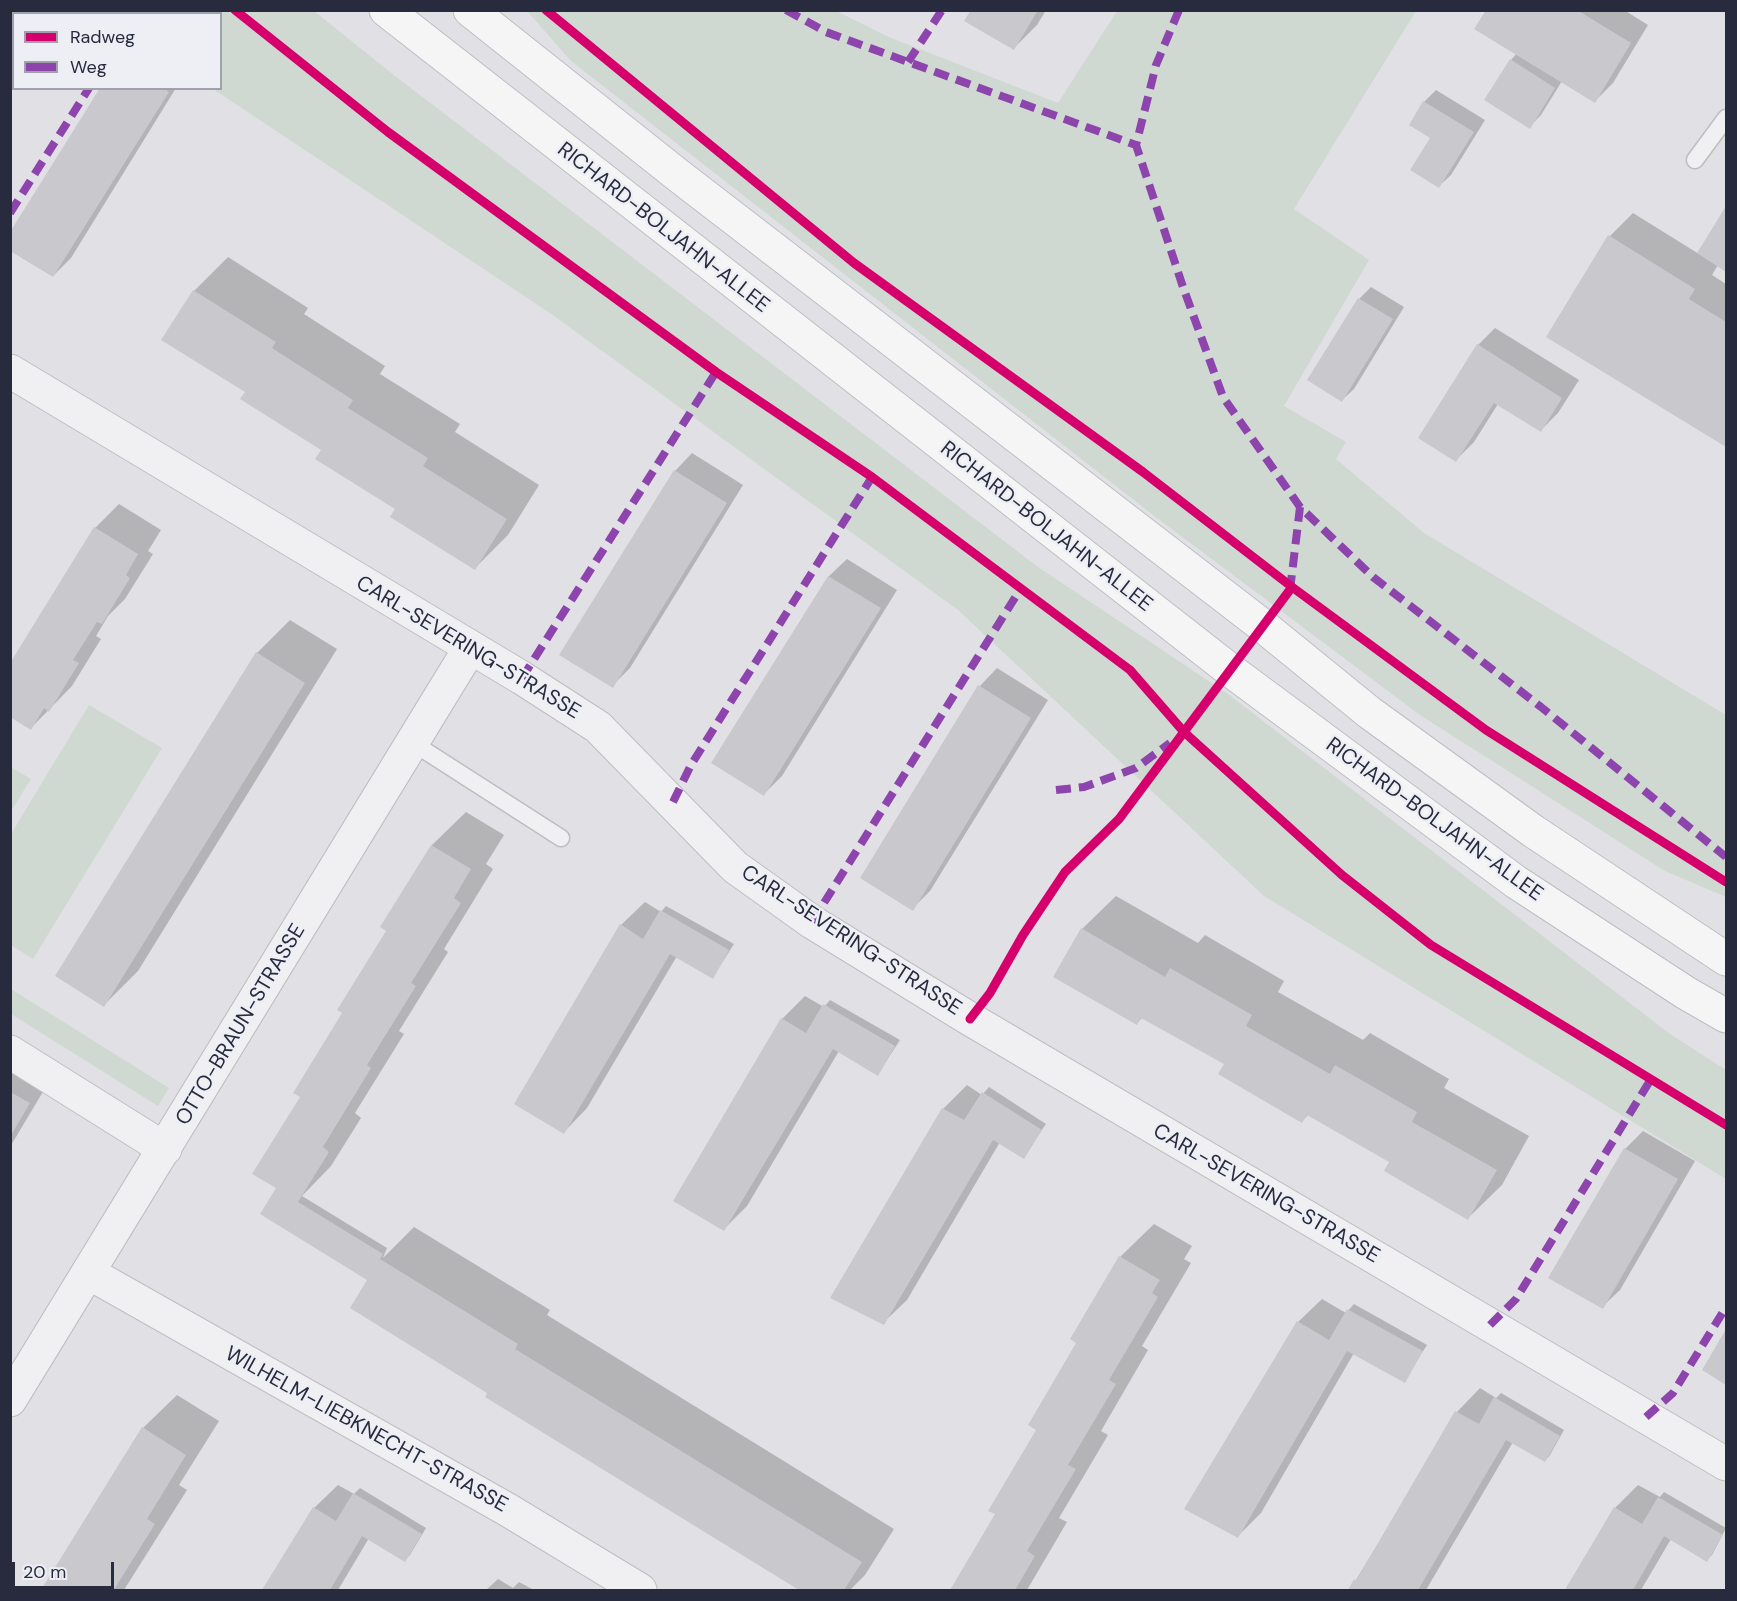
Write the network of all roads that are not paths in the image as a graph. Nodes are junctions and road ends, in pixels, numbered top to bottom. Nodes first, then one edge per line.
1 (386, 10) edge
2 (470, 10) edge
3 (1726, 118) edge
4 (1695, 160) dead end
5 (10, 371) edge
6 (470, 648) junction
7 (413, 743) junction
8 (561, 838) dead end
9 (1726, 959) edge
10 (1726, 1016) edge
11 (10, 1052) edge
12 (165, 1149) junction
13 (89, 1273) junction
14 (10, 1400) edge
15 (1726, 1464) edge
16 (640, 1590) edge

1 - 10 main road, RICHARD-BOLJAHN-ALLEE
2 - 9 main road
3 - 4 lane
5 - 6 street, CARL-SEVERING-STRASSE
6 - 7 street, OTTO-BRAUN-STRASSE
6 - 15 street, CARL-SEVERING-STRASSE
7 - 8 lane
7 - 12 street, OTTO-BRAUN-STRASSE
11 - 12 street
12 - 13 street, OTTO-BRAUN-STRASSE
13 - 14 street, OTTO-BRAUN-STRASSE
13 - 16 street, WILHELM-LIEBKNECHT-STRASSE

